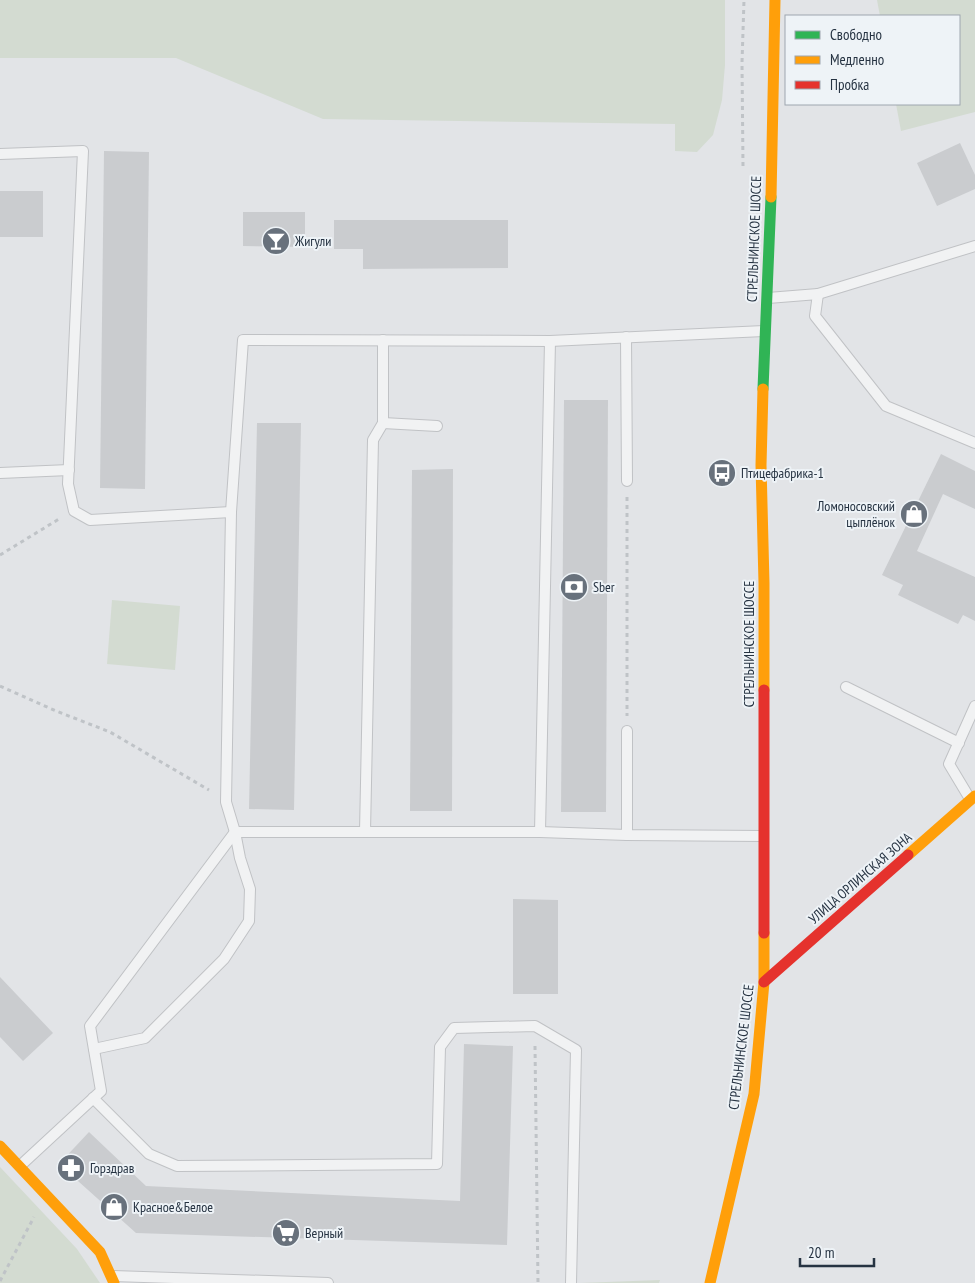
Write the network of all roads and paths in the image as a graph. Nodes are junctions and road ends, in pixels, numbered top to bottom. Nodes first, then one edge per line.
1 (744, 0) edge
2 (775, 0) edge
3 (0, 154) edge
4 (743, 170) dead end
5 (975, 246) edge
6 (818, 294) junction
7 (767, 298) junction
8 (764, 331) junction
9 (626, 337) junction
10 (383, 340) junction
11 (550, 341) junction
12 (383, 423) junction
13 (437, 426) dead end
14 (975, 443) edge
15 (69, 470) junction
16 (0, 473) edge
17 (627, 481) joint
18 (74, 511) junction
19 (232, 512) junction
20 (0, 555) edge
21 (0, 686) edge
22 (846, 687) dead end
23 (975, 706) edge
24 (627, 731) joint
25 (959, 743) junction
26 (973, 798) edge
27 (226, 802) junction
28 (234, 832) junction
29 (366, 832) junction
30 (540, 832) junction
31 (627, 836) junction
32 (764, 836) junction
33 (764, 982) junction
34 (535, 1026) junction
35 (94, 1049) junction
36 (93, 1098) junction
37 (0, 1146) edge
38 (20, 1166) junction
39 (46, 1194) junction
40 (113, 1280) edge
41 (0, 1281) edge
42 (328, 1283) edge
43 (538, 1283) edge
44 (571, 1283) edge
45 (710, 1283) edge

1 - 4 path
2 - 7 main road, СТРЕЛЬНИНСКОЕ ШОССЕ
3 - 15 lane
5 - 6 lane
6 - 7 lane
6 - 14 lane
7 - 8 main road, СТРЕЛЬНИНСКОЕ ШОССЕ
8 - 9 lane
8 - 32 main road, СТРЕЛЬНИНСКОЕ ШОССЕ
9 - 11 lane
9 - 17 lane
10 - 11 lane
10 - 12 lane
10 - 19 lane
11 - 30 lane
12 - 13 lane
12 - 29 lane
15 - 16 lane
15 - 18 lane
17 - 24 path
18 - 19 lane
18 - 20 path
19 - 27 lane
21 - 27 path
22 - 25 lane
23 - 25 lane
24 - 31 lane
25 - 26 lane
26 - 33 main road, УЛИЦА ОРЛИНСКАЯ ЗОНА
27 - 28 lane
28 - 29 lane
28 - 35 lane
28 - 35 lane
29 - 30 lane
30 - 31 lane
31 - 32 lane
32 - 33 main road, СТРЕЛЬНИНСКОЕ ШОССЕ
33 - 45 main road, СТРЕЛЬНИНСКОЕ ШОССЕ
34 - 36 lane
34 - 43 path
34 - 44 lane
35 - 36 lane
36 - 38 lane
37 - 38 main road
38 - 39 main road
39 - 40 main road
39 - 41 path
40 - 42 lane

